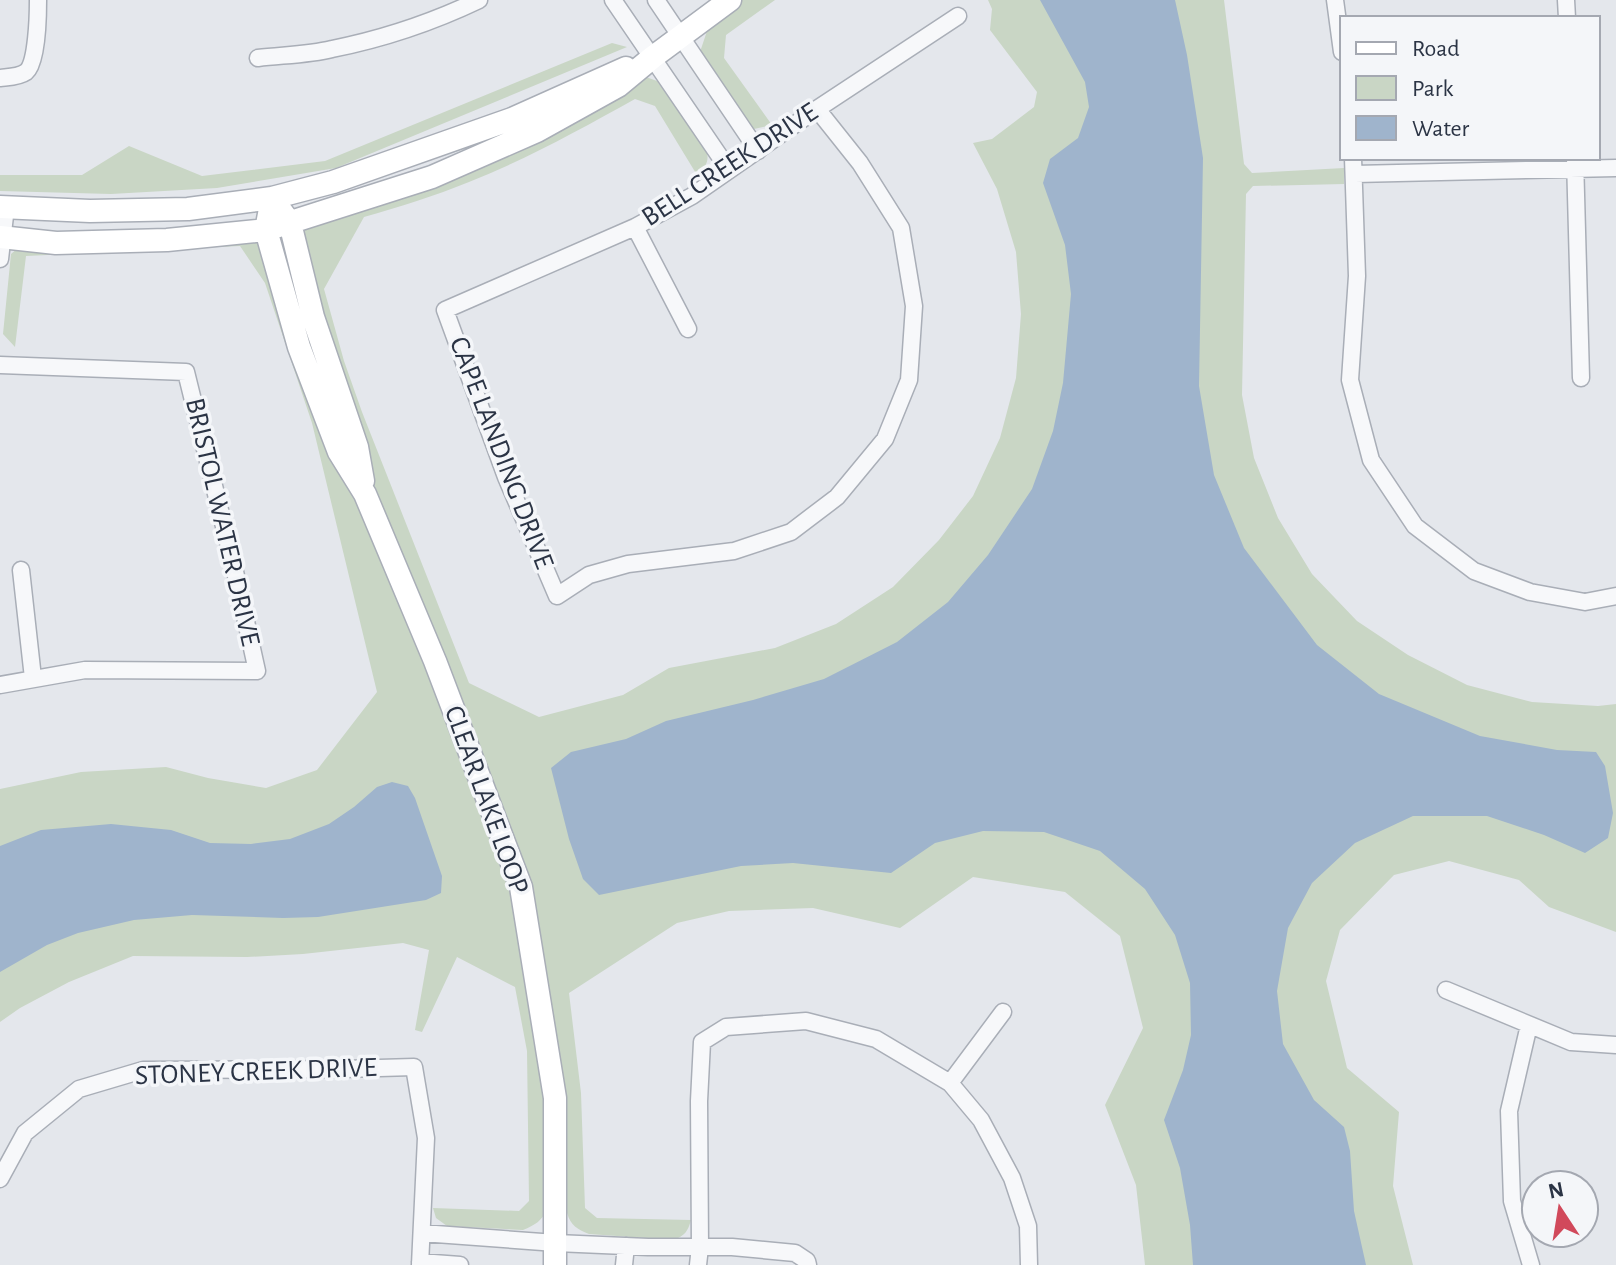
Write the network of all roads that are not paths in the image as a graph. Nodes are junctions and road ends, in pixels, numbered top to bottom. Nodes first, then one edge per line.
1 (38, 0) edge
2 (479, 0) edge
3 (613, 0) edge
4 (656, 0) edge
5 (730, 0) edge
6 (1335, 0) edge
7 (456, 5) edge
8 (958, 16) dead end
9 (682, 37) junction
10 (1340, 37) edge
11 (653, 57) junction
12 (258, 58) dead end
13 (0, 78) edge
14 (817, 109) junction
15 (758, 151) junction
16 (1576, 164) edge
17 (1354, 166) edge
18 (1616, 168) edge
19 (729, 170) junction
20 (272, 198) junction
21 (3, 207) edge
22 (290, 223) junction
23 (635, 227) junction
24 (266, 230) junction
25 (1, 245) edge
26 (445, 310) joint
27 (688, 329) dead end
28 (0, 365) edge
29 (1581, 378) dead end
30 (365, 494) junction
31 (21, 570) dead end
32 (1616, 596) edge
33 (33, 678) junction
34 (0, 685) edge
35 (1446, 990) dead end
36 (1003, 1012) dead end
37 (1529, 1025) junction
38 (1616, 1045) edge
39 (950, 1083) junction
40 (0, 1179) edge
41 (422, 1233) junction
42 (626, 1246) junction
43 (700, 1247) junction
44 (555, 1254) edge
45 (420, 1264) edge
46 (460, 1265) edge
47 (624, 1265) edge
48 (698, 1265) edge
49 (808, 1265) edge
50 (1029, 1265) edge
51 (1531, 1265) edge

1 - 13 street
2 - 7 street
3 - 11 street
4 - 9 street
5 - 9 street
6 - 10 street
7 - 12 street
8 - 14 street, BELL CREEK DRIVE
9 - 11 street
9 - 15 street
11 - 19 street
11 - 20 street
11 - 22 street
14 - 15 street, BELL CREEK DRIVE
14 - 26 street, CAPE LANDING DRIVE
15 - 19 street, BELL CREEK DRIVE
16 - 17 street
16 - 18 street
16 - 29 street
17 - 32 street
19 - 23 street, BELL CREEK DRIVE
20 - 21 street
20 - 22 street, CLEAR LAKE LOOP
20 - 24 street, CLEAR LAKE LOOP
21 - 25 street
22 - 24 street
22 - 30 street, CLEAR LAKE LOOP
23 - 26 street, BELL CREEK DRIVE
23 - 27 street
24 - 25 street
24 - 30 street, CLEAR LAKE LOOP
28 - 33 street, BRISTOL WATER DRIVE
30 - 44 street, CLEAR LAKE LOOP
31 - 33 street
33 - 34 street
35 - 37 street
36 - 39 street
37 - 38 street
37 - 51 street
39 - 43 street
39 - 50 street
40 - 41 street, STONEY CREEK DRIVE
41 - 44 street
41 - 45 street
42 - 43 street
42 - 44 street
42 - 47 street
43 - 48 street
43 - 49 street
45 - 46 street

